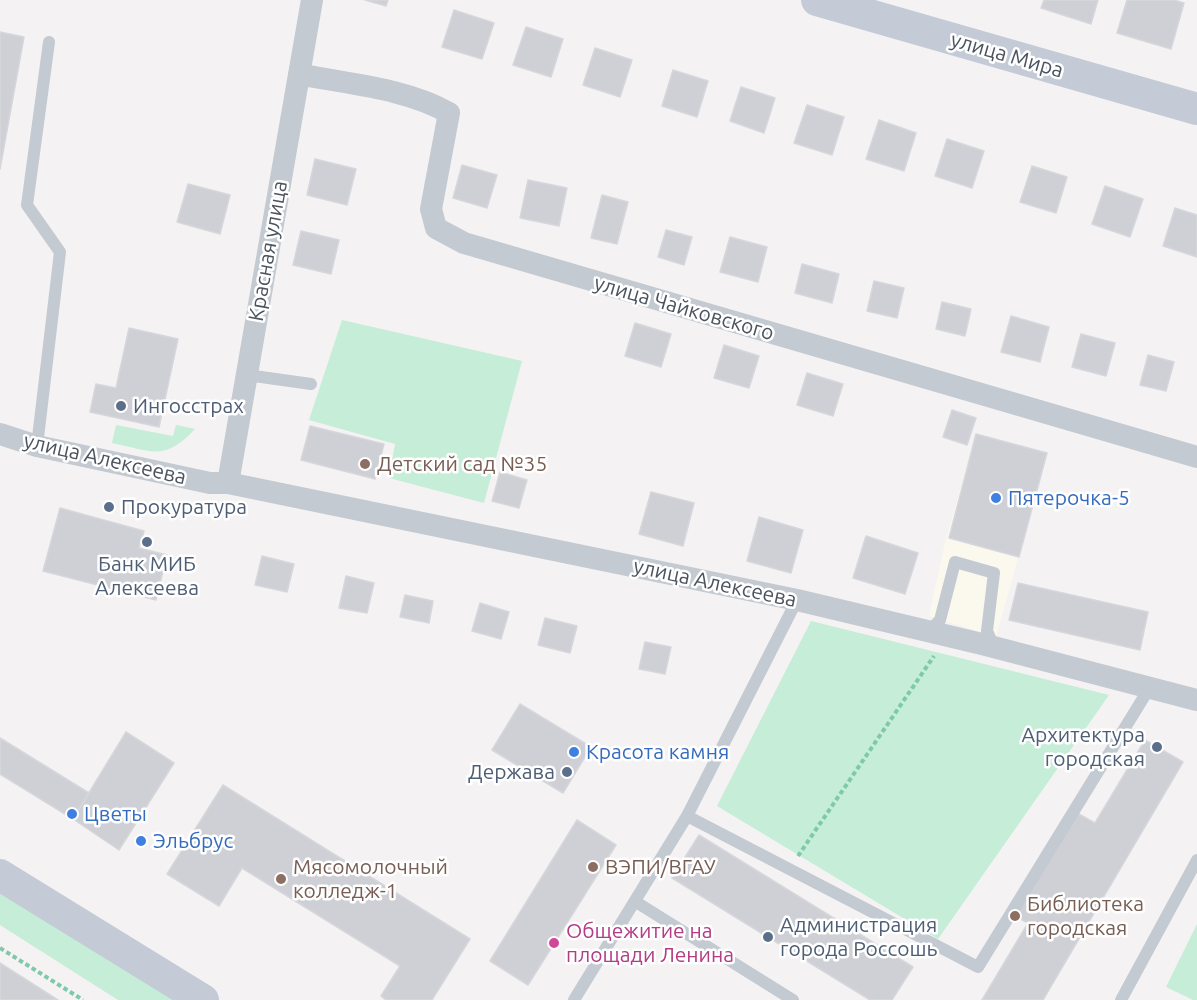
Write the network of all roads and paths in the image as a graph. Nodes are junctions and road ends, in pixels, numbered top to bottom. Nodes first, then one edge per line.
1 (312, 0) edge
2 (817, 0) edge
3 (49, 42) dead end
4 (299, 74) junction
5 (1197, 109) edge
6 (247, 375) junction
7 (311, 384) dead end
8 (0, 435) edge
9 (37, 446) junction
10 (1197, 457) edge
11 (219, 483) junction
12 (797, 600) junction
13 (939, 634) junction
14 (994, 648) junction
15 (1150, 687) junction
16 (1197, 700) edge
17 (687, 816) junction
18 (1197, 860) edge
19 (789, 871) junction
20 (0, 875) edge
21 (636, 902) junction
22 (0, 948) edge
23 (83, 1000) edge
24 (203, 1000) edge
25 (574, 1000) edge
26 (793, 1000) edge
27 (1121, 1000) edge

1 - 4 street, Красная улица
2 - 5 main road, улица Мира
3 - 9 lane
4 - 6 street, Красная улица
4 - 10 street, улица Чайковского
6 - 7 lane
6 - 11 street, Красная улица
8 - 9 street, улица Алексеева
9 - 11 street, улица Алексеева
11 - 12 street, улица Алексеева
12 - 13 street, улица Алексеева
12 - 17 lane
13 - 14 street, улица Алексеева
13 - 14 lane
13 - 19 path
14 - 15 street, улица Алексеева
15 - 16 street, улица Алексеева
15 - 19 lane
17 - 19 lane
17 - 21 lane
18 - 27 lane
20 - 24 main road
21 - 25 lane
21 - 26 lane
22 - 23 path

